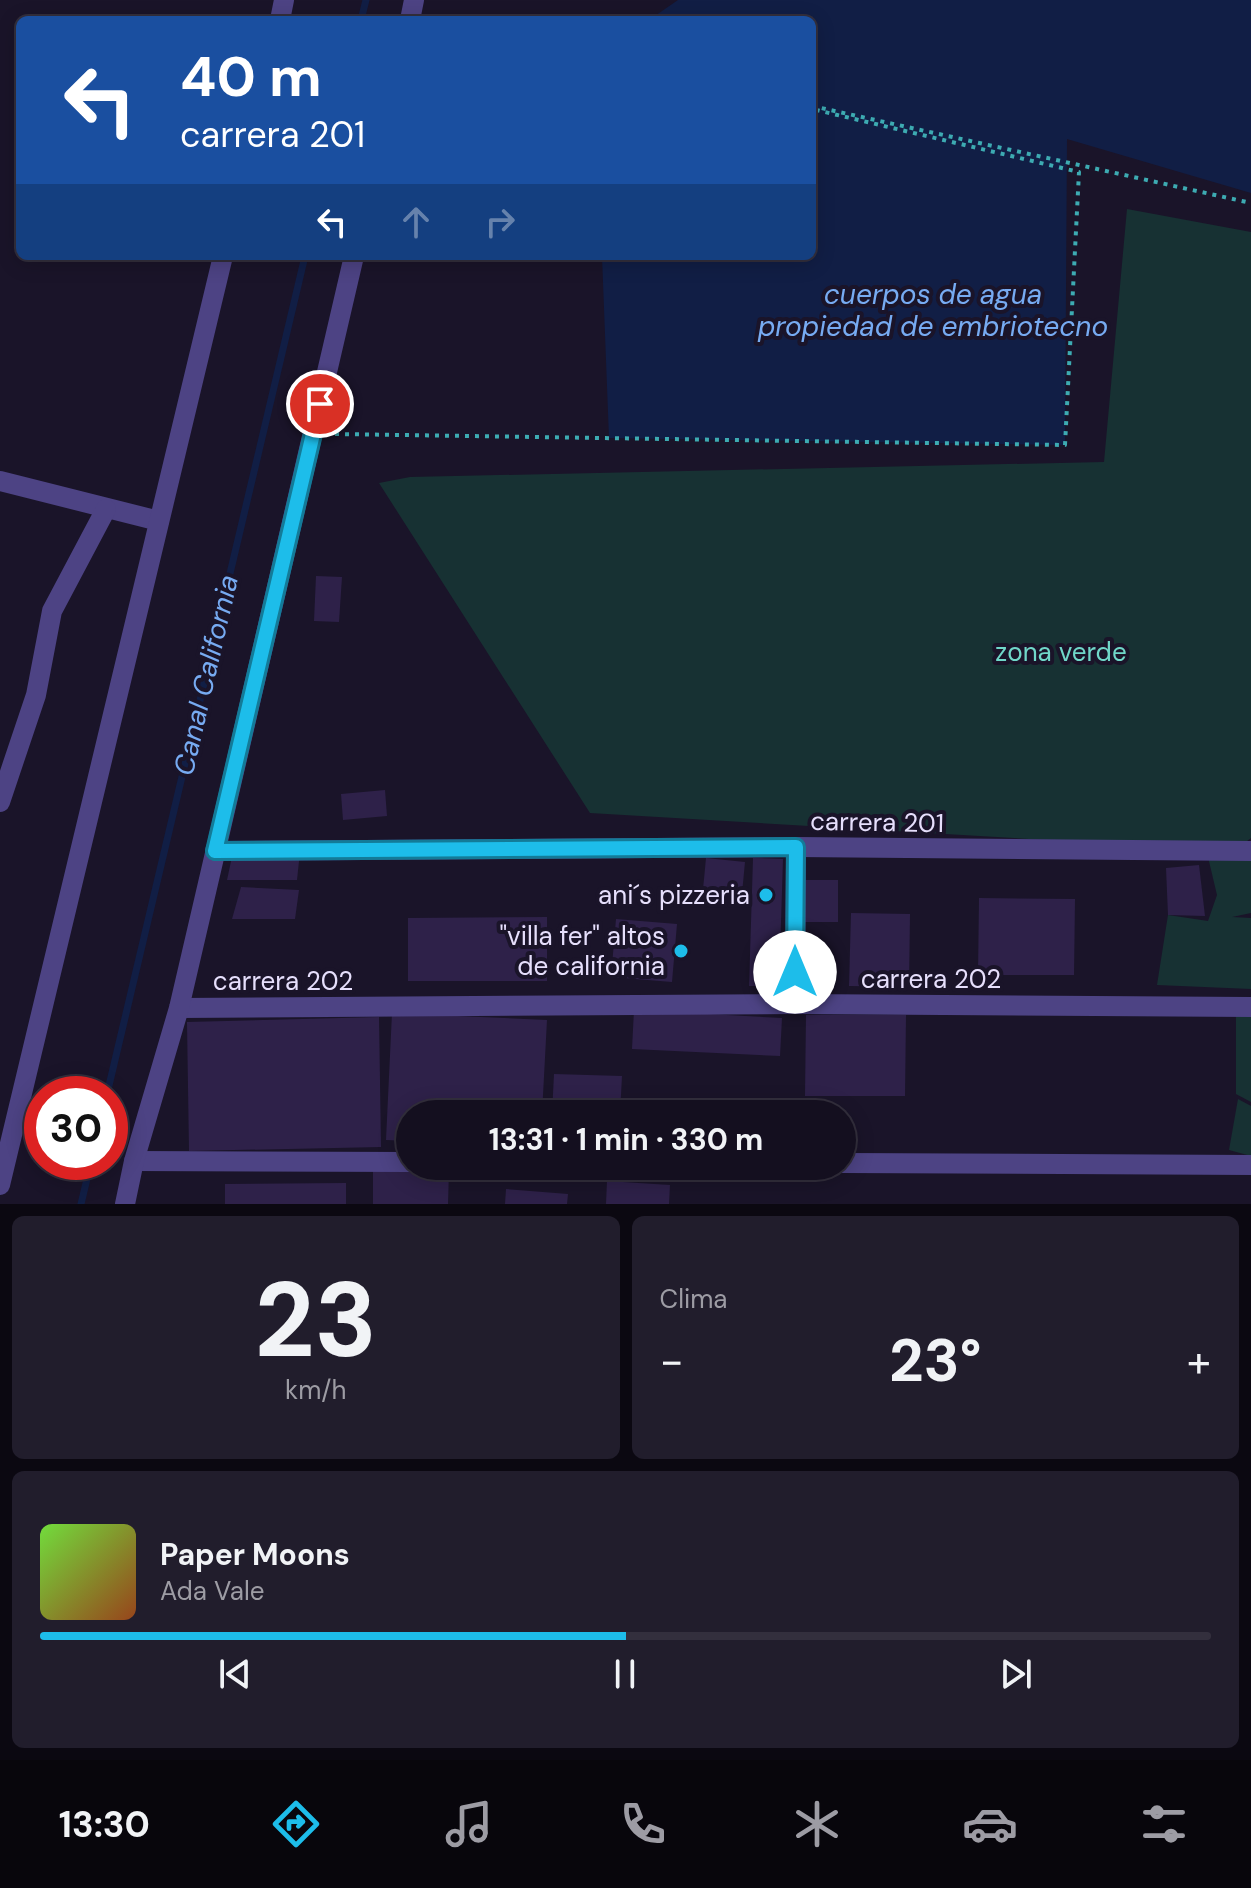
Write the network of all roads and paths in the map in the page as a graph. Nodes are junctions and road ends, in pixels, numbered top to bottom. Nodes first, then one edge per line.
1 (816, 109) edge
2 (816, 109) edge
3 (1251, 203) edge
4 (222, 260) edge
5 (353, 260) edge
6 (313, 434) junction
7 (0, 481) edge
8 (106, 509) junction
9 (159, 521) junction
10 (0, 802) edge
11 (796, 847) junction
12 (215, 851) junction
13 (1251, 851) edge
14 (795, 1004) junction
15 (1251, 1007) edge
16 (179, 1008) junction
17 (134, 1161) junction
18 (396, 1162) edge
19 (856, 1163) edge
20 (1251, 1165) edge
21 (0, 1185) edge
22 (125, 1204) edge

1 - 3 path
2 - 6 path
4 - 9 street
5 - 6 street
6 - 12 street
7 - 8 street
8 - 9 street
8 - 10 street
9 - 21 street
11 - 12 street, carrera 201
11 - 13 street, carrera 201
11 - 14 street
12 - 16 street
14 - 15 street, carrera 202
14 - 16 street, carrera 202
16 - 17 street
17 - 18 street
17 - 22 street
19 - 20 street

